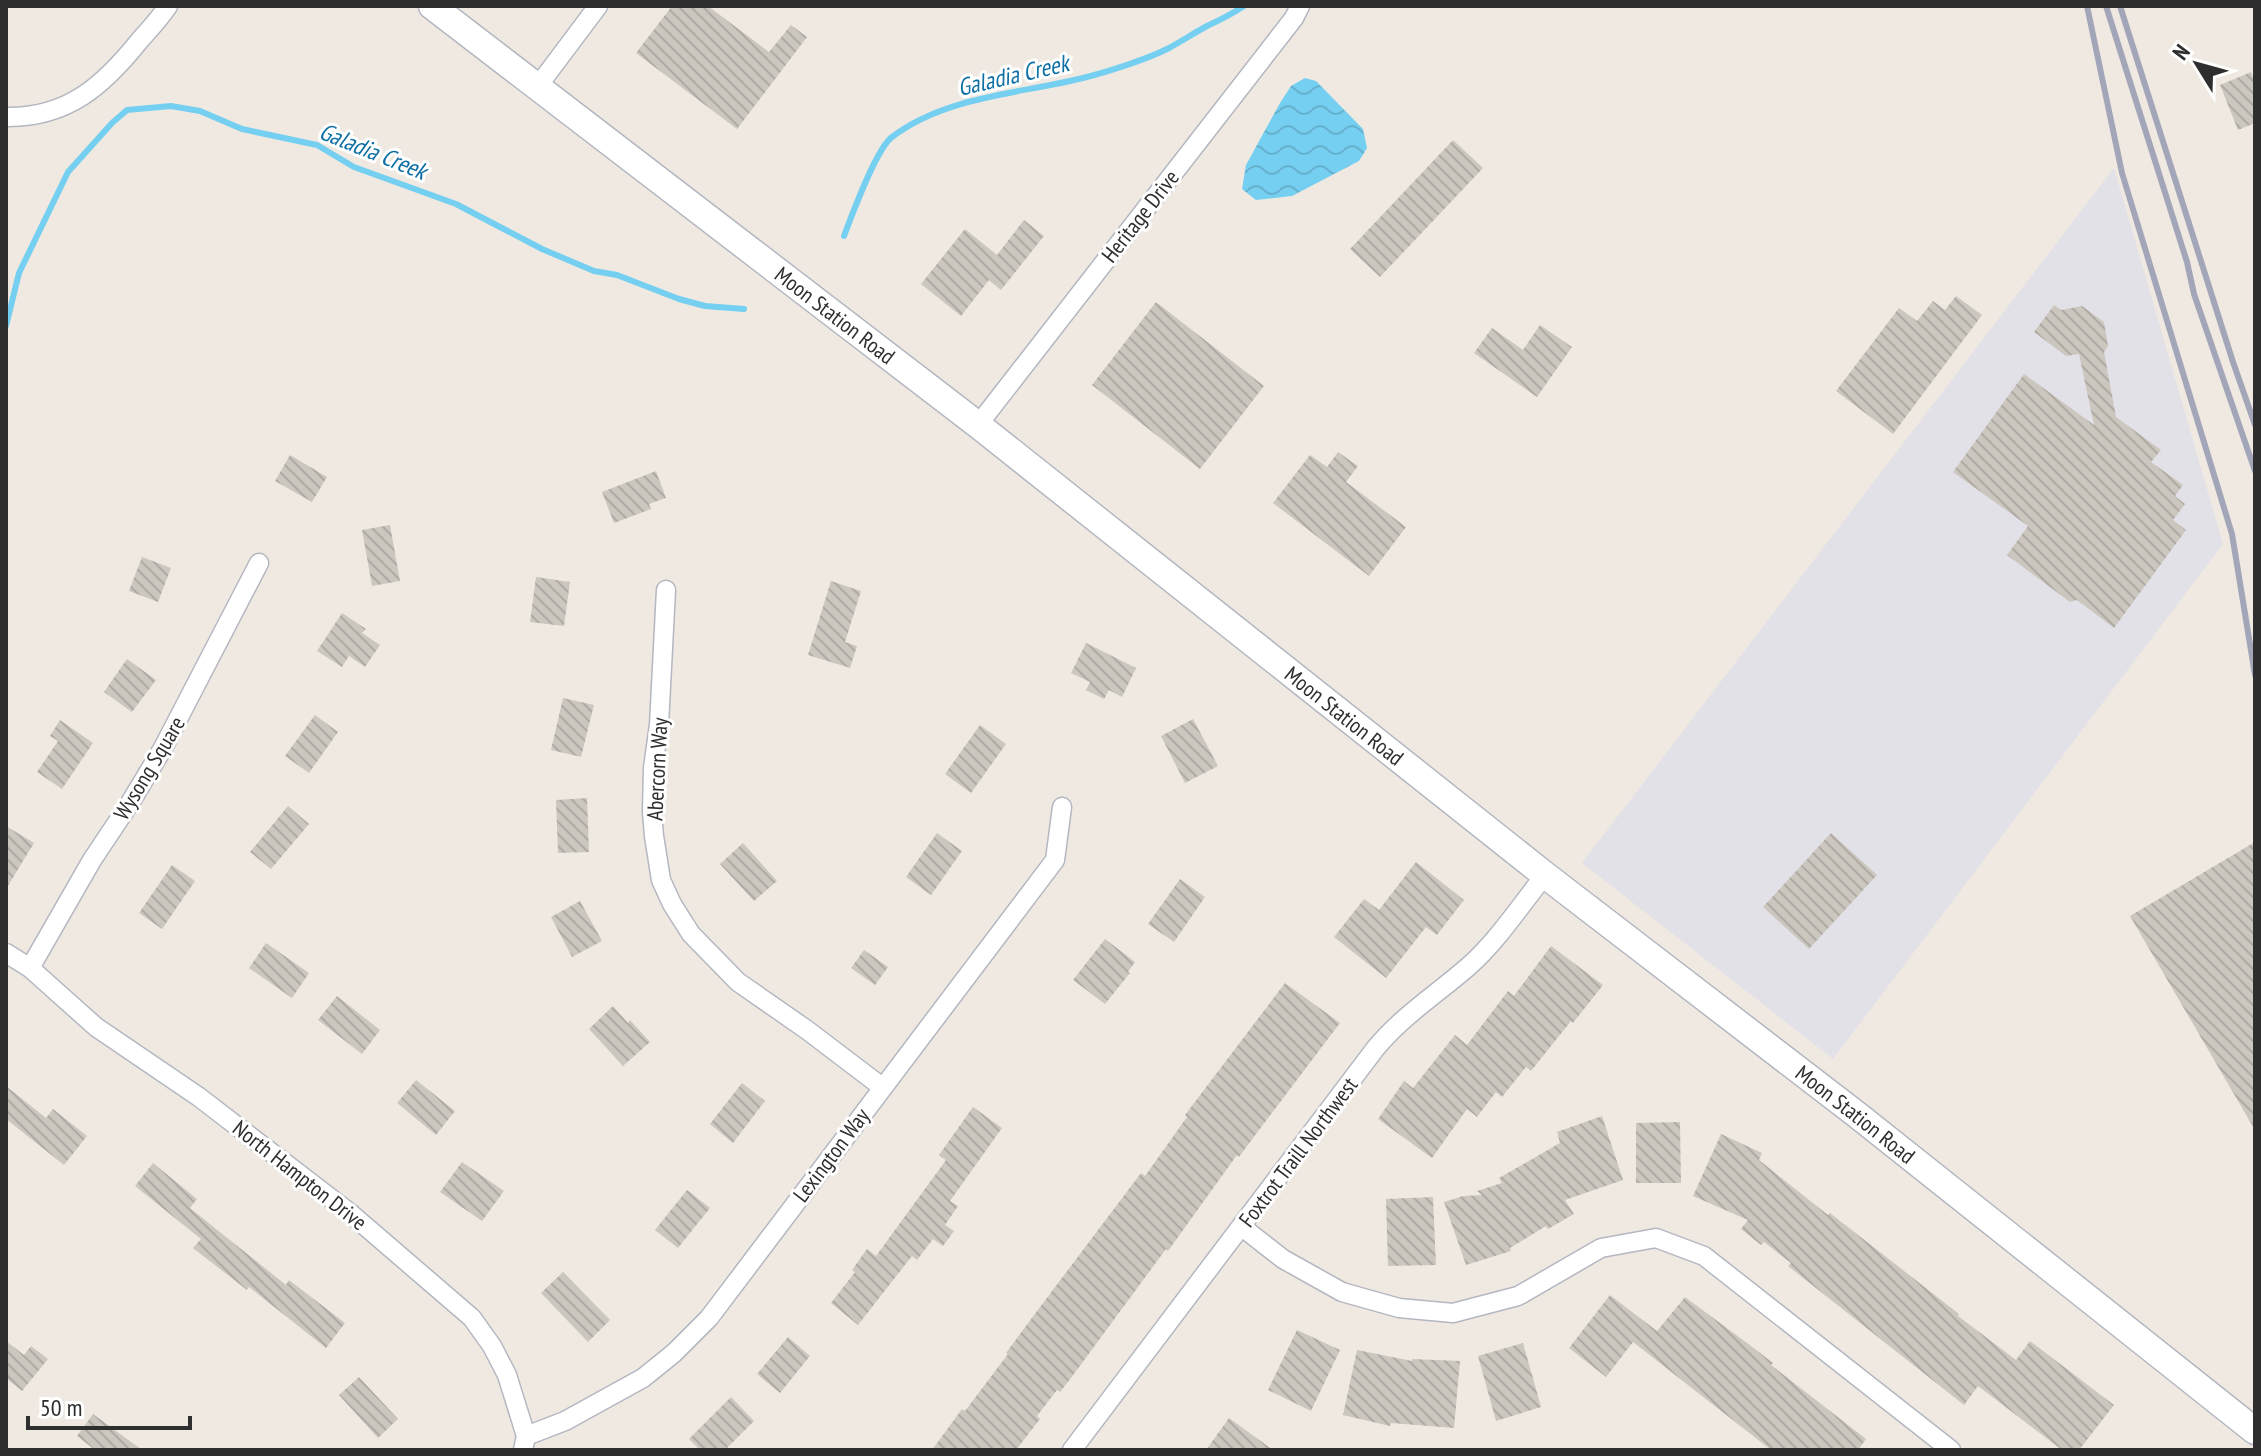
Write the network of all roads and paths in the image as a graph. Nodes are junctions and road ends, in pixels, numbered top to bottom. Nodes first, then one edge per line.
1 (168, 6) edge
2 (432, 6) edge
3 (598, 6) edge
4 (1300, 6) edge
5 (538, 86) junction
6 (6, 117) edge
7 (978, 425) junction
8 (259, 563) dead end
9 (666, 590) dead end
10 (1062, 807) dead end
11 (1545, 875) junction
12 (6, 953) edge
13 (30, 968) junction
14 (882, 1087) junction
15 (1242, 1227) junction
16 (2255, 1431) edge
17 (524, 1443) edge
18 (1078, 1448) edge
19 (1951, 1450) edge

1 - 6 street
2 - 5 street, Moon Station Road
3 - 5 street
4 - 7 street, Heritage Drive
5 - 7 street, Moon Station Road
7 - 11 street, Moon Station Road
8 - 13 street, Wysong Square
9 - 14 street, Abercorn Way
10 - 14 street, Lexington Way
11 - 15 street, Foxtrot Traill Northwest
11 - 16 street, Moon Station Road
12 - 13 street, North Hampton Drive
13 - 17 street, North Hampton Drive
14 - 17 street, Lexington Way
15 - 18 street, Foxtrot Traill Northwest
15 - 19 street

